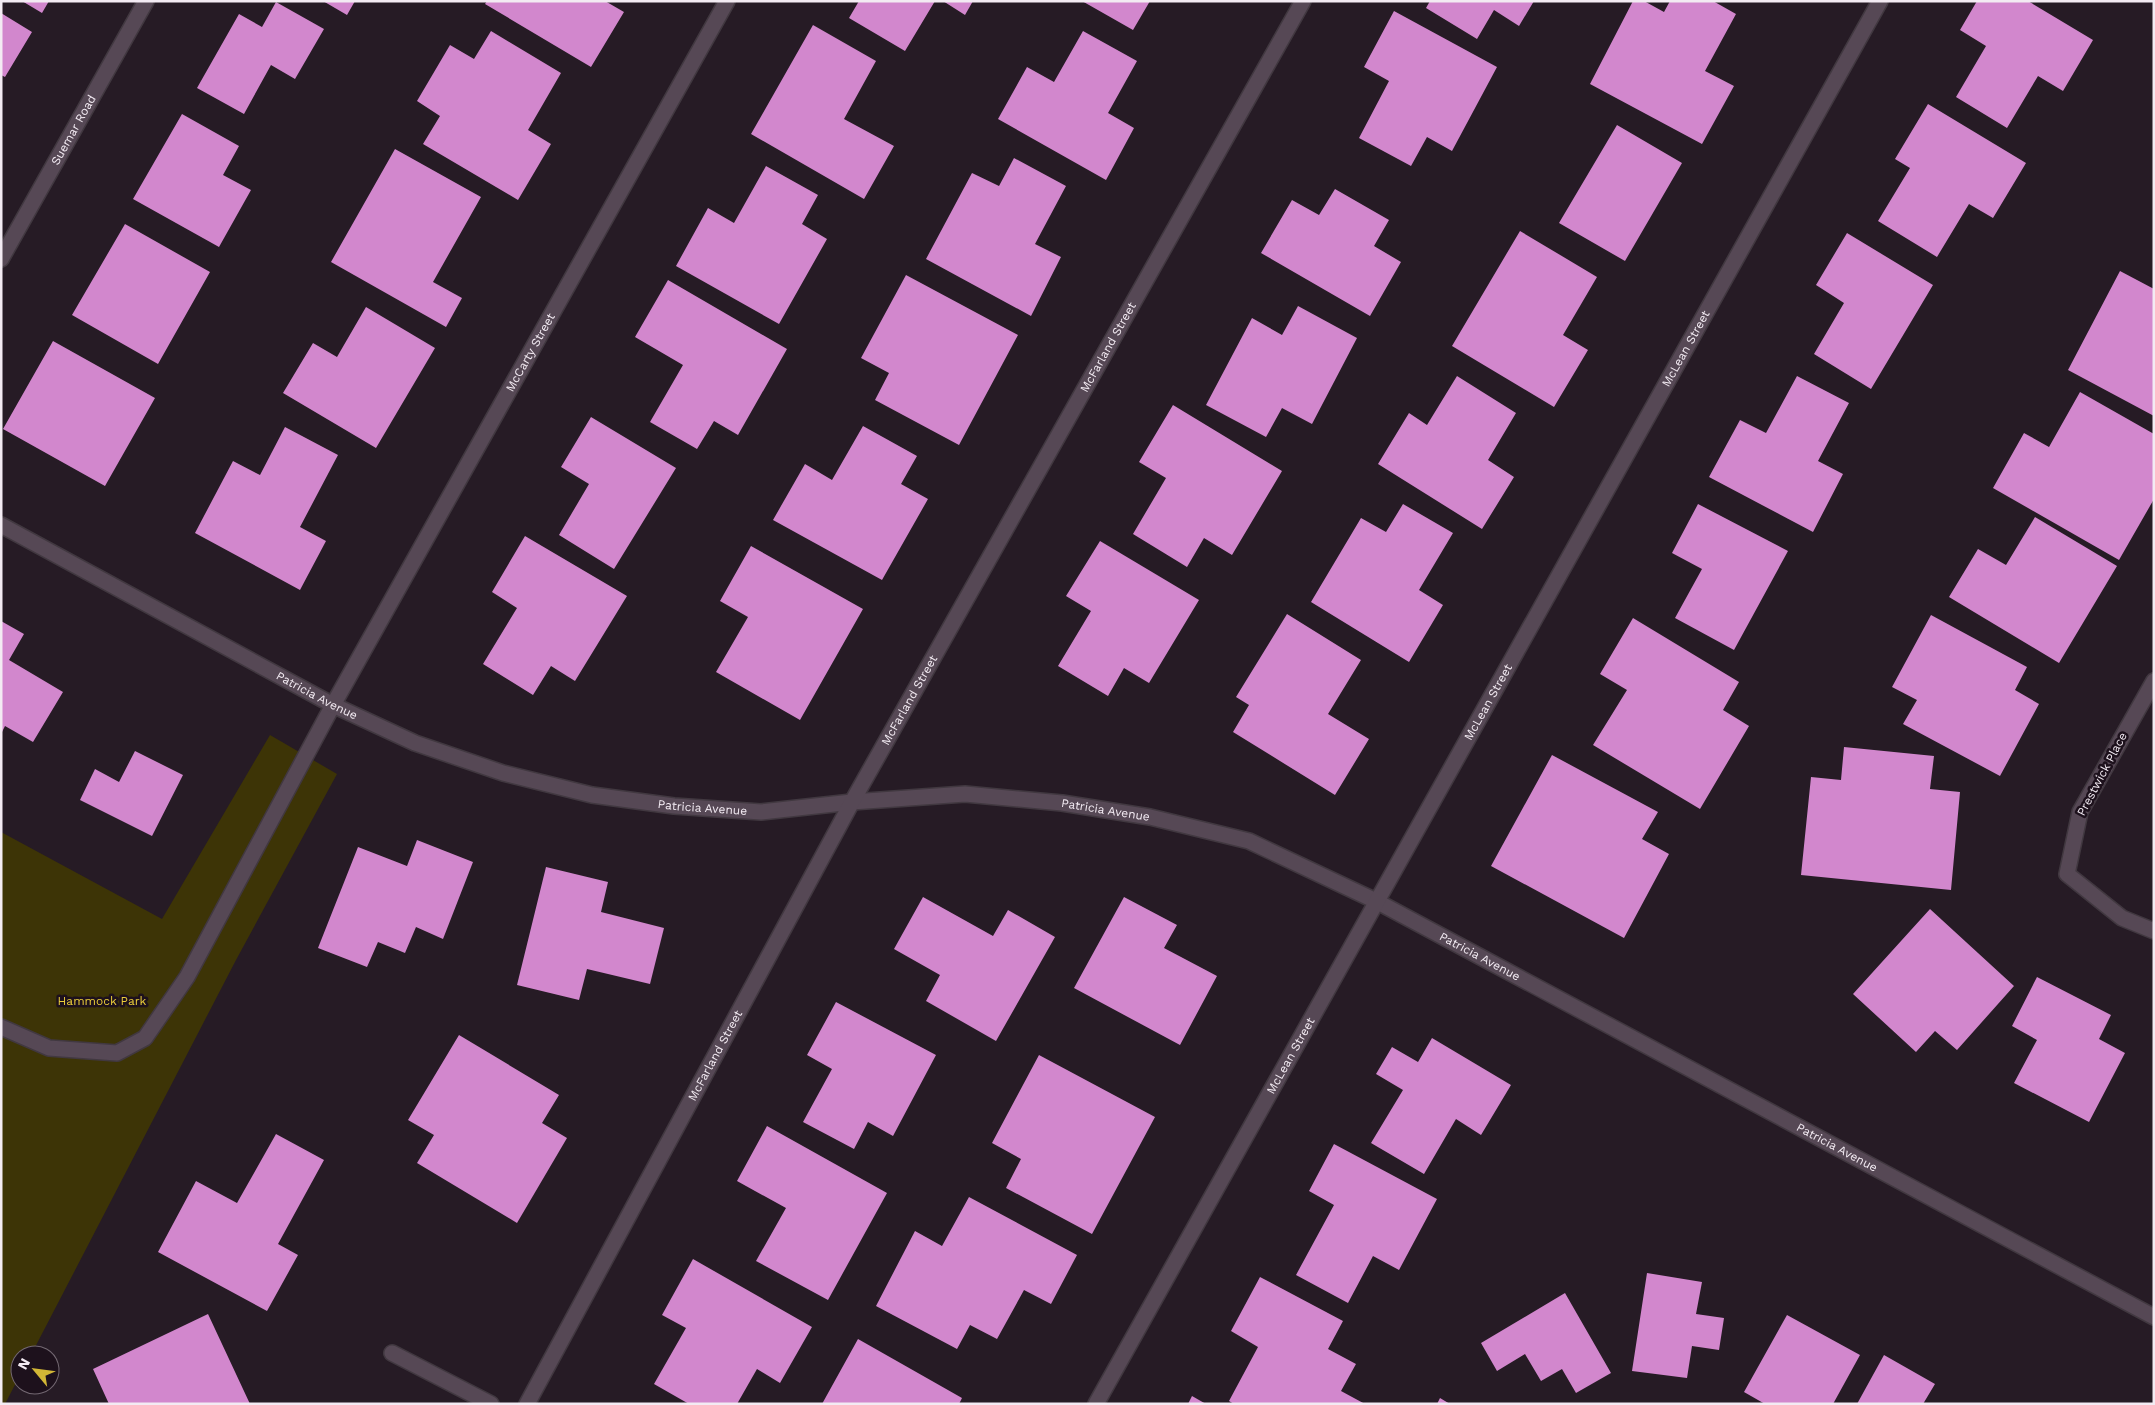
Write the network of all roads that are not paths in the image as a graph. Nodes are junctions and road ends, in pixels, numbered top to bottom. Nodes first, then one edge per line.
1 (146, 1) edge
2 (728, 1) edge
3 (1302, 1) edge
4 (1880, 1) edge
5 (1, 259) edge
6 (1, 525) edge
7 (2154, 681) edge
8 (333, 705) junction
9 (852, 802) junction
10 (1376, 901) junction
11 (2154, 931) edge
12 (1, 1027) edge
13 (2154, 1317) edge
14 (392, 1353) dead end
15 (491, 1404) edge
16 (526, 1404) edge
17 (1096, 1404) edge

1 - 5 street, Suemar Road
2 - 8 street, McCarty Street
3 - 9 street, McFarland Street
4 - 10 street, McLean Street
6 - 8 street, Patricia Avenue
7 - 11 street, Prestwick Place
8 - 9 street, Patricia Avenue
8 - 12 street, McCarty Street
9 - 10 street, Patricia Avenue
9 - 16 street, McFarland Street
10 - 13 street, Patricia Avenue
10 - 17 street, McLean Street
14 - 15 street

